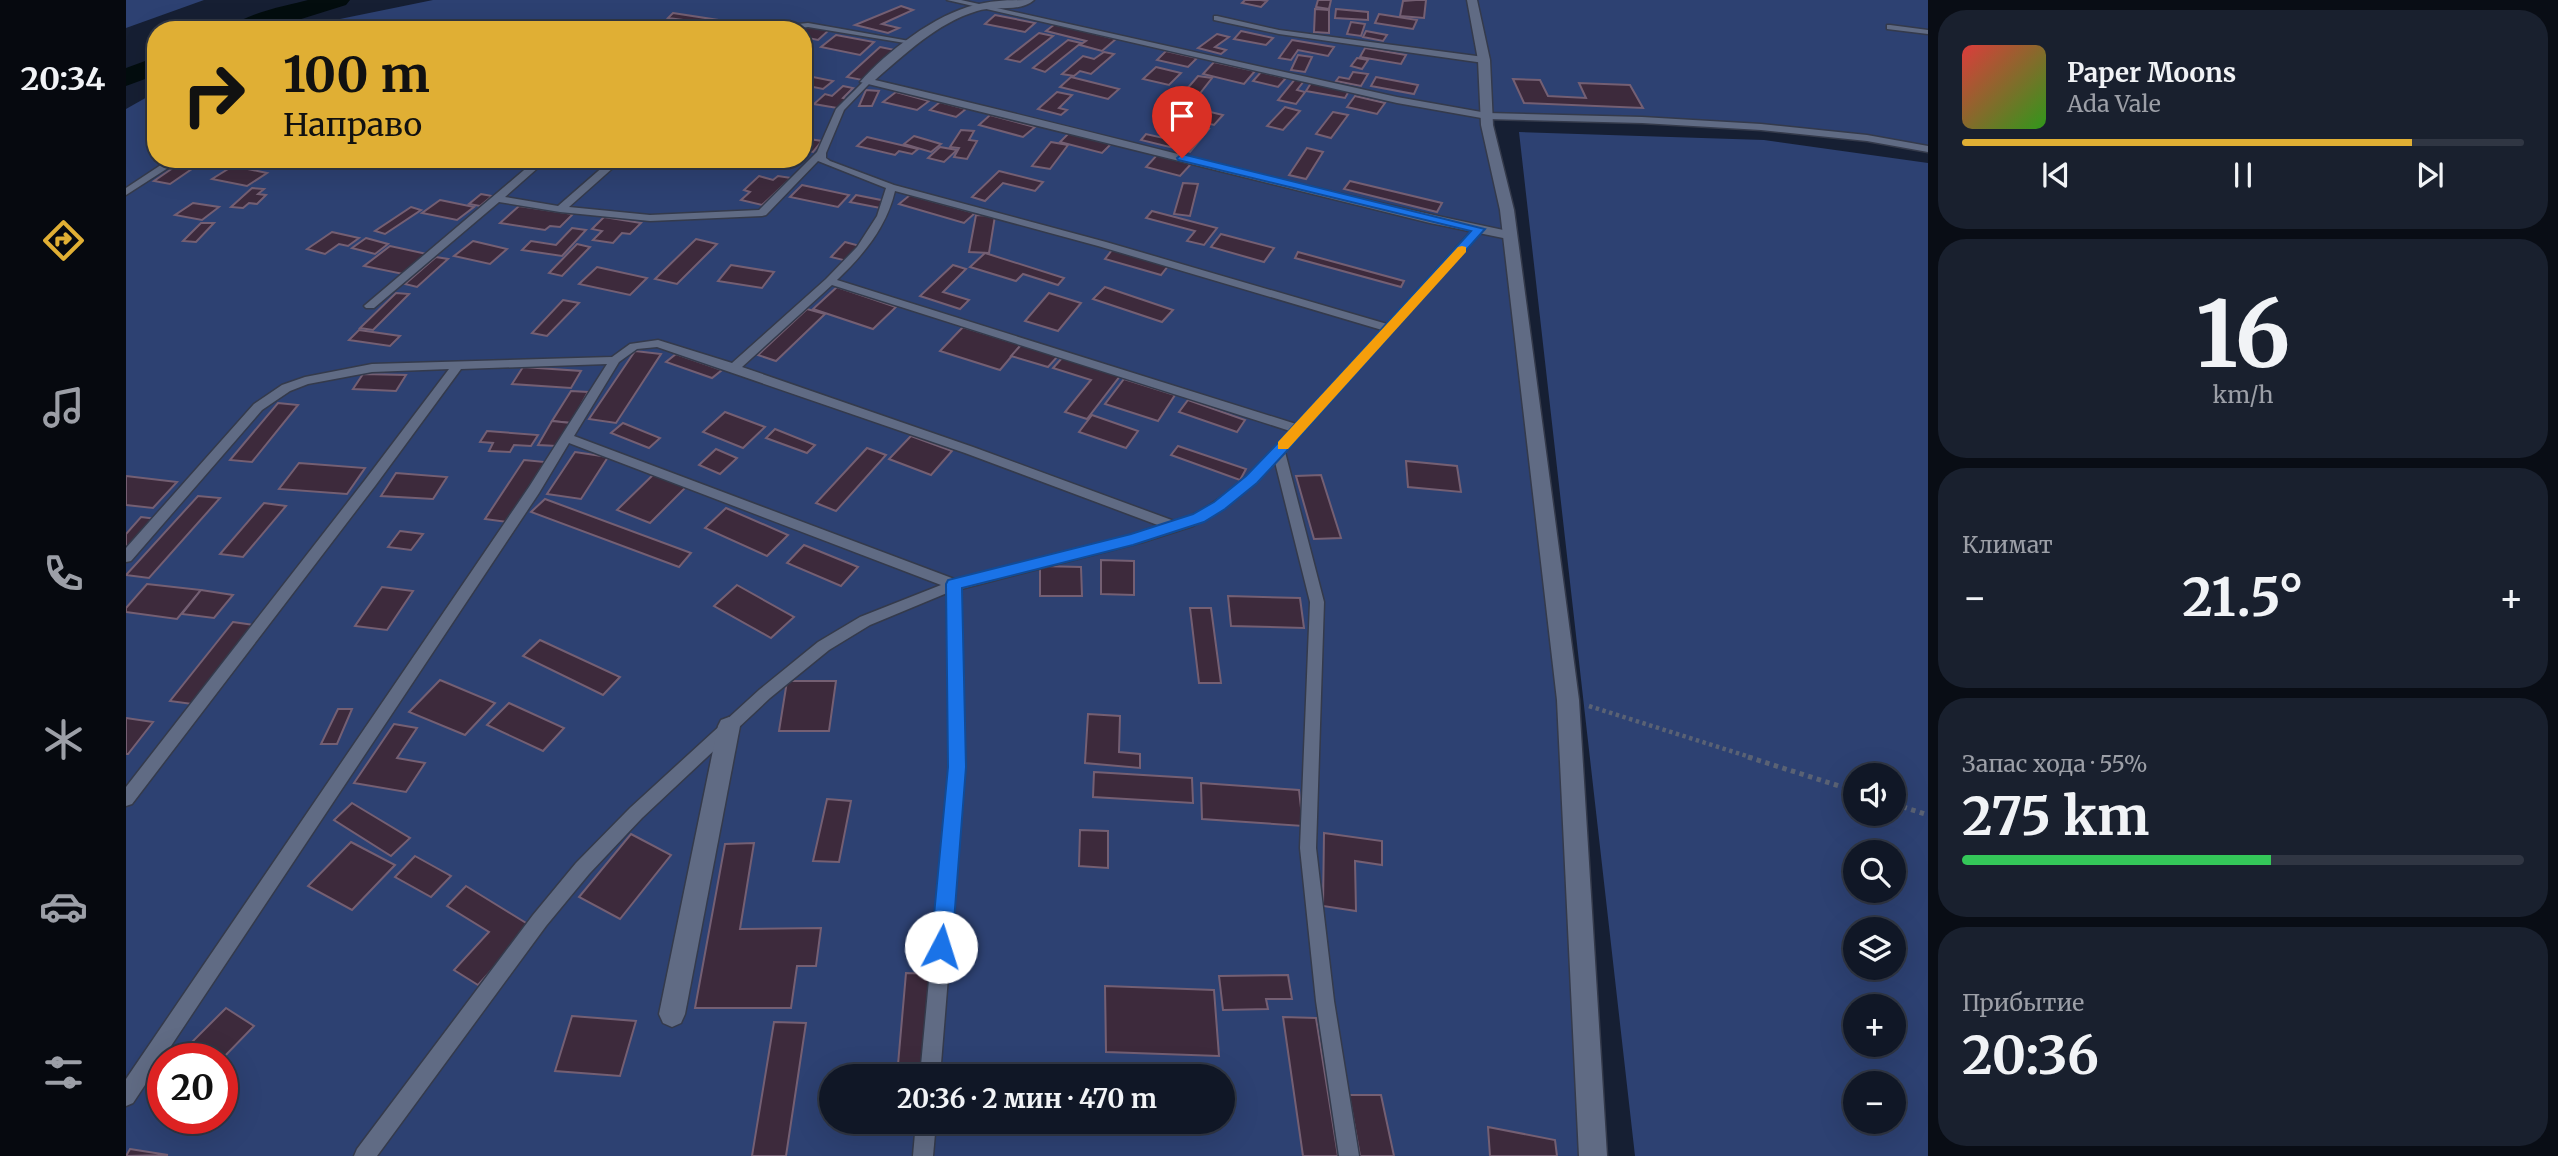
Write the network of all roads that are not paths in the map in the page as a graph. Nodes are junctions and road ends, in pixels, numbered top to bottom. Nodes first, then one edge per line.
1 (951, 0) edge
2 (1029, 0) edge
3 (1472, 0) edge
4 (980, 6) junction
5 (1217, 18) dead end
6 (812, 27) edge
7 (1890, 27) dead end
8 (1928, 32) edge
9 (911, 42) junction
10 (1484, 60) junction
11 (866, 82) junction
12 (1487, 116) junction
13 (1928, 149) edge
14 (821, 153) junction
15 (812, 162) edge
16 (163, 168) edge
17 (532, 168) edge
18 (608, 168) edge
19 (806, 168) edge
20 (891, 187) junction
21 (126, 192) edge
22 (495, 198) junction
23 (560, 209) junction
24 (1479, 229) junction
25 (1508, 235) junction
26 (830, 281) junction
27 (370, 306) dead end
28 (1390, 329) junction
29 (615, 360) junction
30 (457, 366) junction
31 (734, 368) junction
32 (1297, 429) junction
33 (568, 438) junction
34 (1279, 451) junction
35 (1175, 526) junction
36 (126, 557) edge
37 (954, 584) junction
38 (729, 726) junction
39 (126, 799) edge
40 (672, 1014) dead end
41 (931, 1064) edge
42 (126, 1096) edge
43 (925, 1134) edge
44 (365, 1156) edge
45 (923, 1156) edge
46 (1349, 1156) edge
47 (1593, 1156) edge

1 - 4 lane
2 - 4 street
3 - 10 street
4 - 9 street
4 - 12 lane
5 - 10 lane
6 - 9 lane
7 - 8 lane
9 - 11 street
10 - 12 street
11 - 14 lane
11 - 24 street
12 - 13 lane
12 - 25 street
14 - 15 lane
14 - 20 lane
16 - 21 lane
17 - 22 lane
18 - 23 lane
19 - 23 lane
20 - 26 lane
20 - 28 lane
22 - 23 lane
22 - 27 lane
24 - 25 street
24 - 28 lane
25 - 47 street
26 - 31 lane
26 - 32 lane
28 - 32 lane
29 - 30 lane
29 - 31 lane
29 - 33 lane
30 - 36 lane
30 - 39 lane
31 - 35 lane
32 - 34 lane
33 - 37 lane
33 - 42 lane
34 - 35 lane
34 - 46 lane
35 - 37 lane
37 - 38 lane
37 - 41 lane
38 - 40 street
38 - 44 lane
43 - 45 lane

